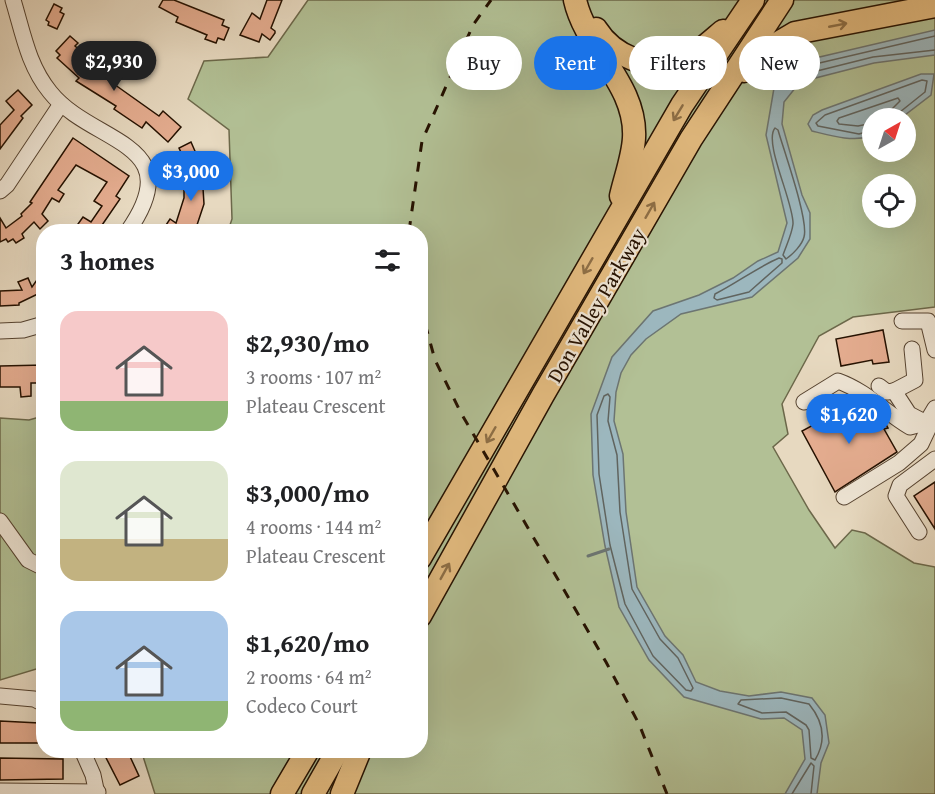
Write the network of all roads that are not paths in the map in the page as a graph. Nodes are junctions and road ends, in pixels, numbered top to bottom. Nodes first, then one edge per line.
1 (13, 0) edge
2 (575, 0) edge
3 (583, 0) edge
4 (782, 0) edge
5 (749, 6) edge
6 (935, 6) edge
7 (720, 95) junction
8 (61, 104) junction
9 (0, 191) edge
10 (617, 215) junction
11 (132, 224) edge
12 (932, 319) edge
13 (902, 321) dead end
14 (36, 326) edge
15 (0, 331) edge
16 (912, 349) dead end
17 (935, 350) edge
18 (879, 386) dead end
19 (894, 391) junction
20 (804, 402) dead end
21 (935, 408) edge
22 (930, 425) edge
23 (935, 459) edge
24 (844, 497) dead end
25 (0, 522) edge
26 (919, 532) dead end
27 (428, 544) edge
28 (36, 564) edge
29 (428, 602) edge
30 (0, 696) edge
31 (36, 700) edge
32 (85, 758) edge
33 (303, 758) edge
34 (333, 758) edge
35 (357, 758) edge
36 (0, 791) edge
37 (98, 793) edge
38 (282, 794) edge
39 (313, 794) edge
40 (342, 794) edge

1 - 8 street
2 - 10 highway
3 - 5 highway
4 - 7 highway, Don Valley Parkway
5 -> 10 highway, Don Valley Parkway
7 -> 6 highway
29 -> 7 highway, Don Valley Parkway
8 - 9 street
8 - 11 street
10 -> 27 highway, Don Valley Parkway
12 - 13 street
12 - 17 street
14 - 15 street
16 - 19 street
18 - 19 street
19 - 22 street
20 - 22 street
21 - 22 street
22 - 24 street
23 - 26 street
25 - 28 street
30 - 31 street
32 - 37 street
33 - 38 highway
34 - 39 highway
35 - 40 highway
36 - 37 street

